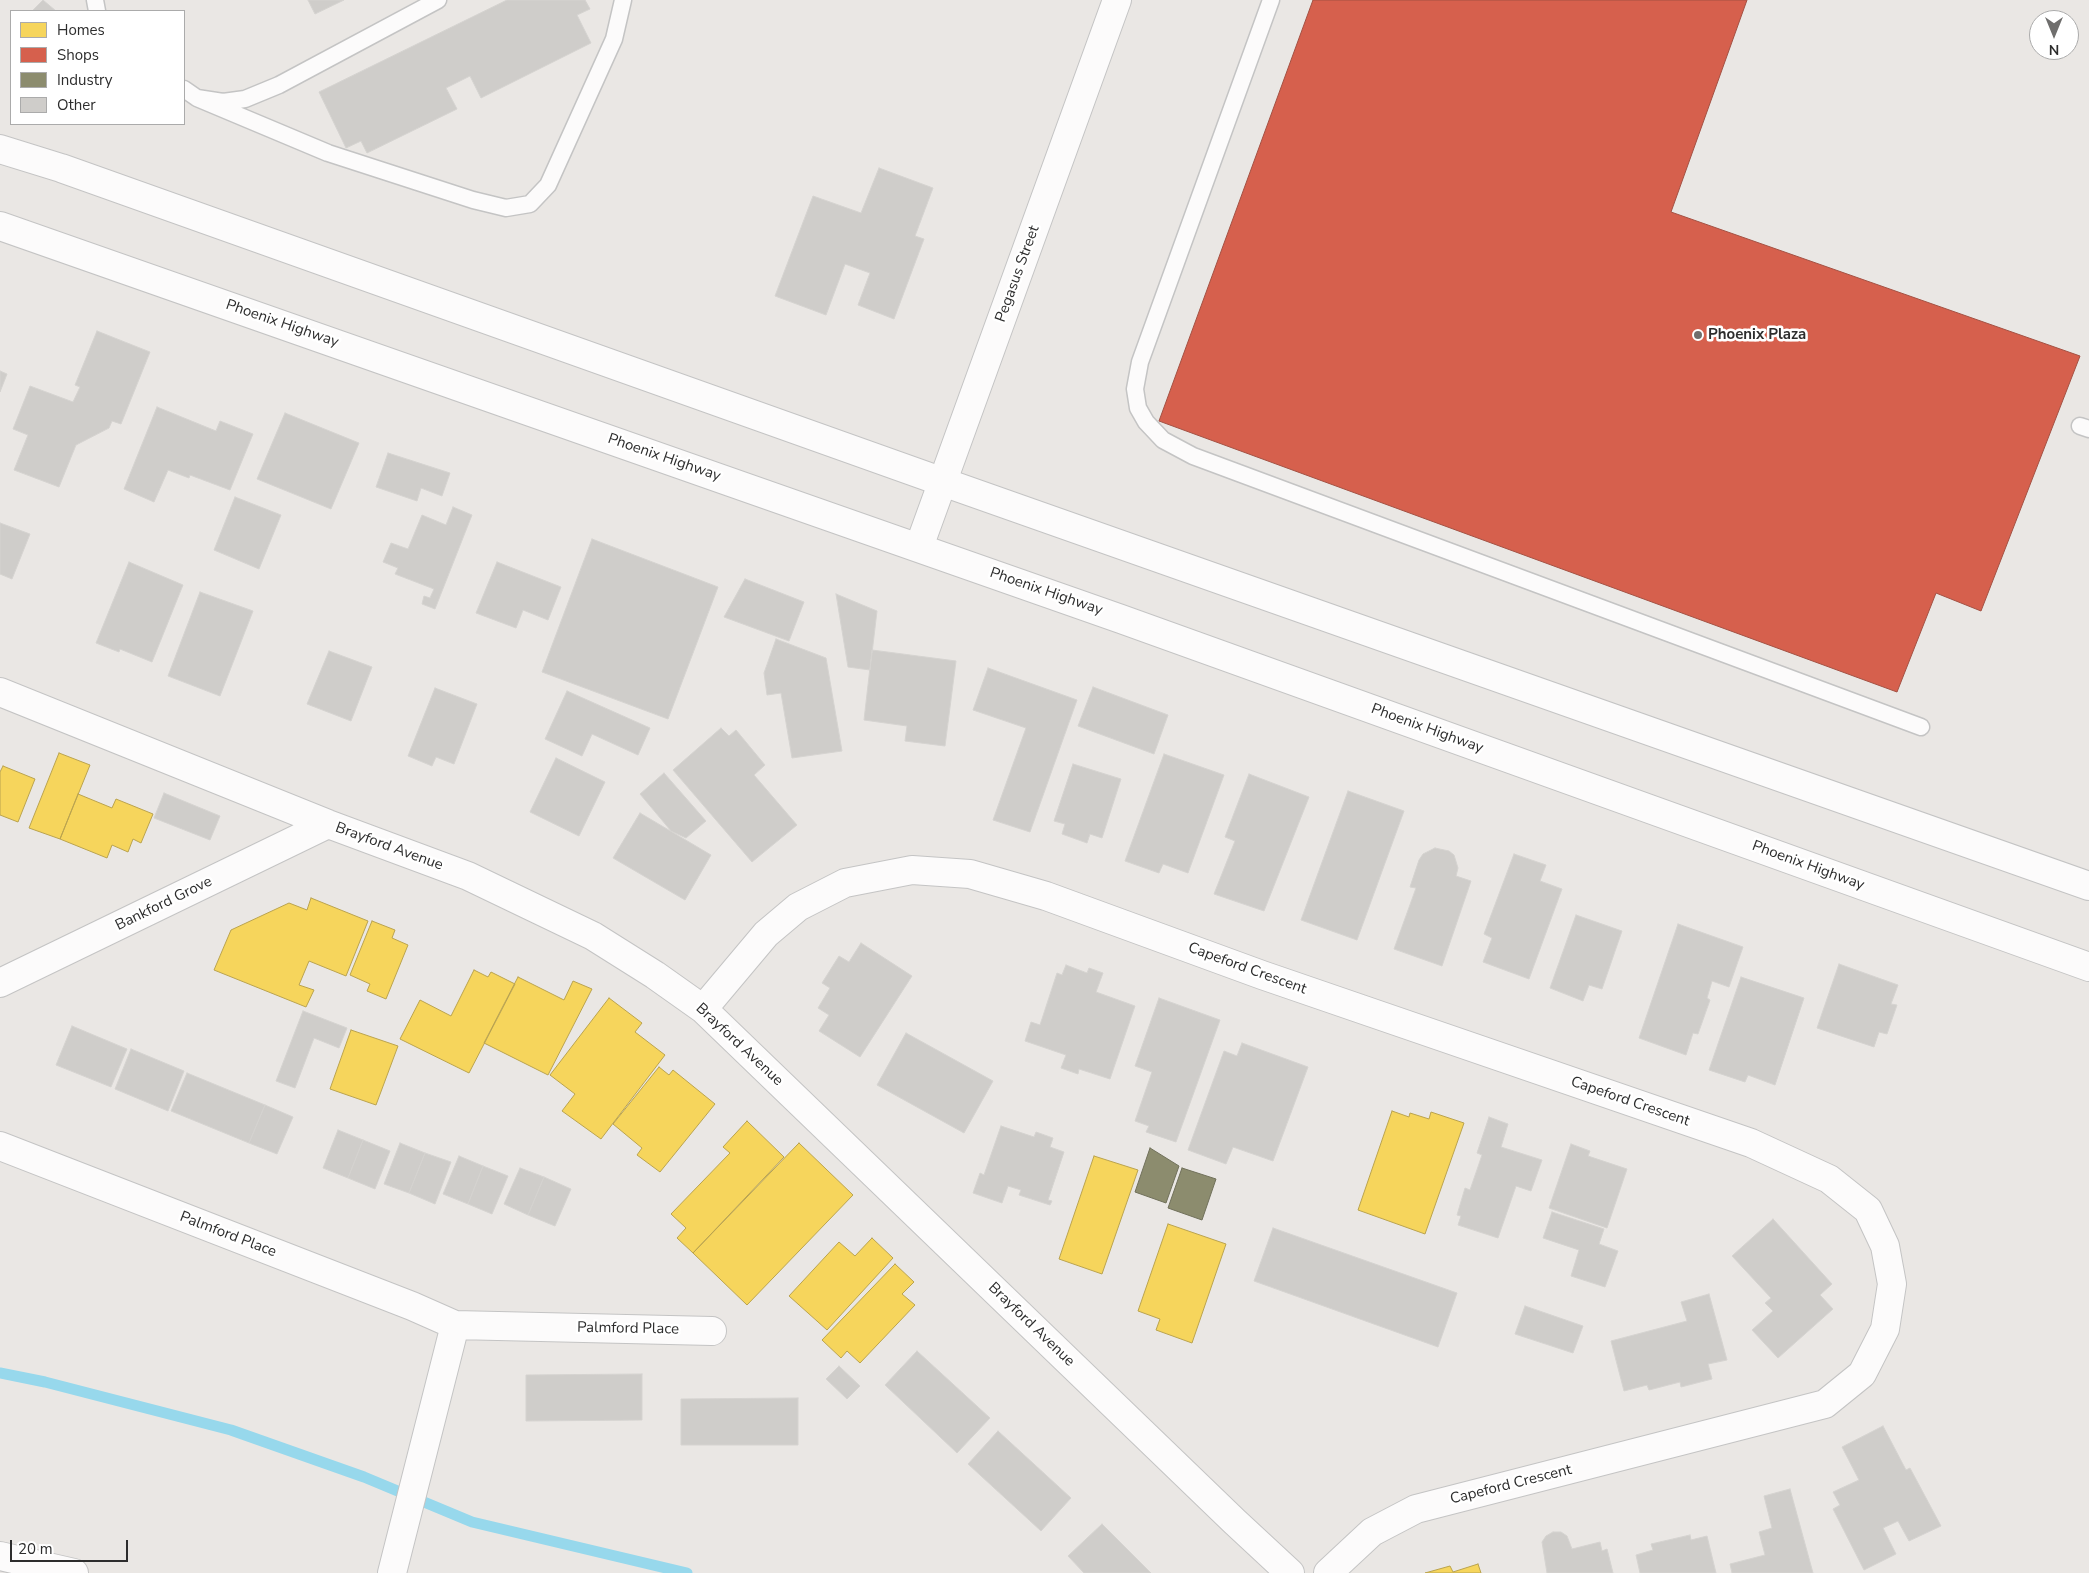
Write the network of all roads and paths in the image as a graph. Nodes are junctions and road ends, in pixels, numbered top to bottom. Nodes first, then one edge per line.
1 (438, 0) edge
2 (623, 0) edge
3 (1117, 0) edge
4 (1271, 0) edge
5 (190, 93) edge
6 (0, 149) edge
7 (0, 226) edge
8 (943, 482) junction
9 (919, 547) junction
10 (0, 692) edge
11 (1921, 727) dead end
12 (328, 824) junction
13 (2089, 886) edge
14 (2089, 967) edge
15 (0, 983) edge
16 (703, 1009) junction
17 (0, 1146) edge
18 (455, 1325) junction
19 (712, 1331) dead end
20 (0, 1556) edge
21 (74, 1573) edge
22 (392, 1573) edge
23 (1290, 1573) edge
24 (1328, 1573) edge

1 - 5 lane
2 - 5 lane
3 - 8 street, Pegasus Street
4 - 11 lane
6 - 8 street
7 - 9 street, Phoenix Highway
8 - 9 street, Pegasus Street
8 - 13 street
9 - 14 street, Phoenix Highway
10 - 12 street, Brayford Avenue
12 - 15 street, Bankford Grove
12 - 16 street, Brayford Avenue
16 - 23 street, Brayford Avenue
16 - 24 street, Capeford Crescent
17 - 18 street, Palmford Place
18 - 19 street, Palmford Place
18 - 22 street
20 - 21 street

